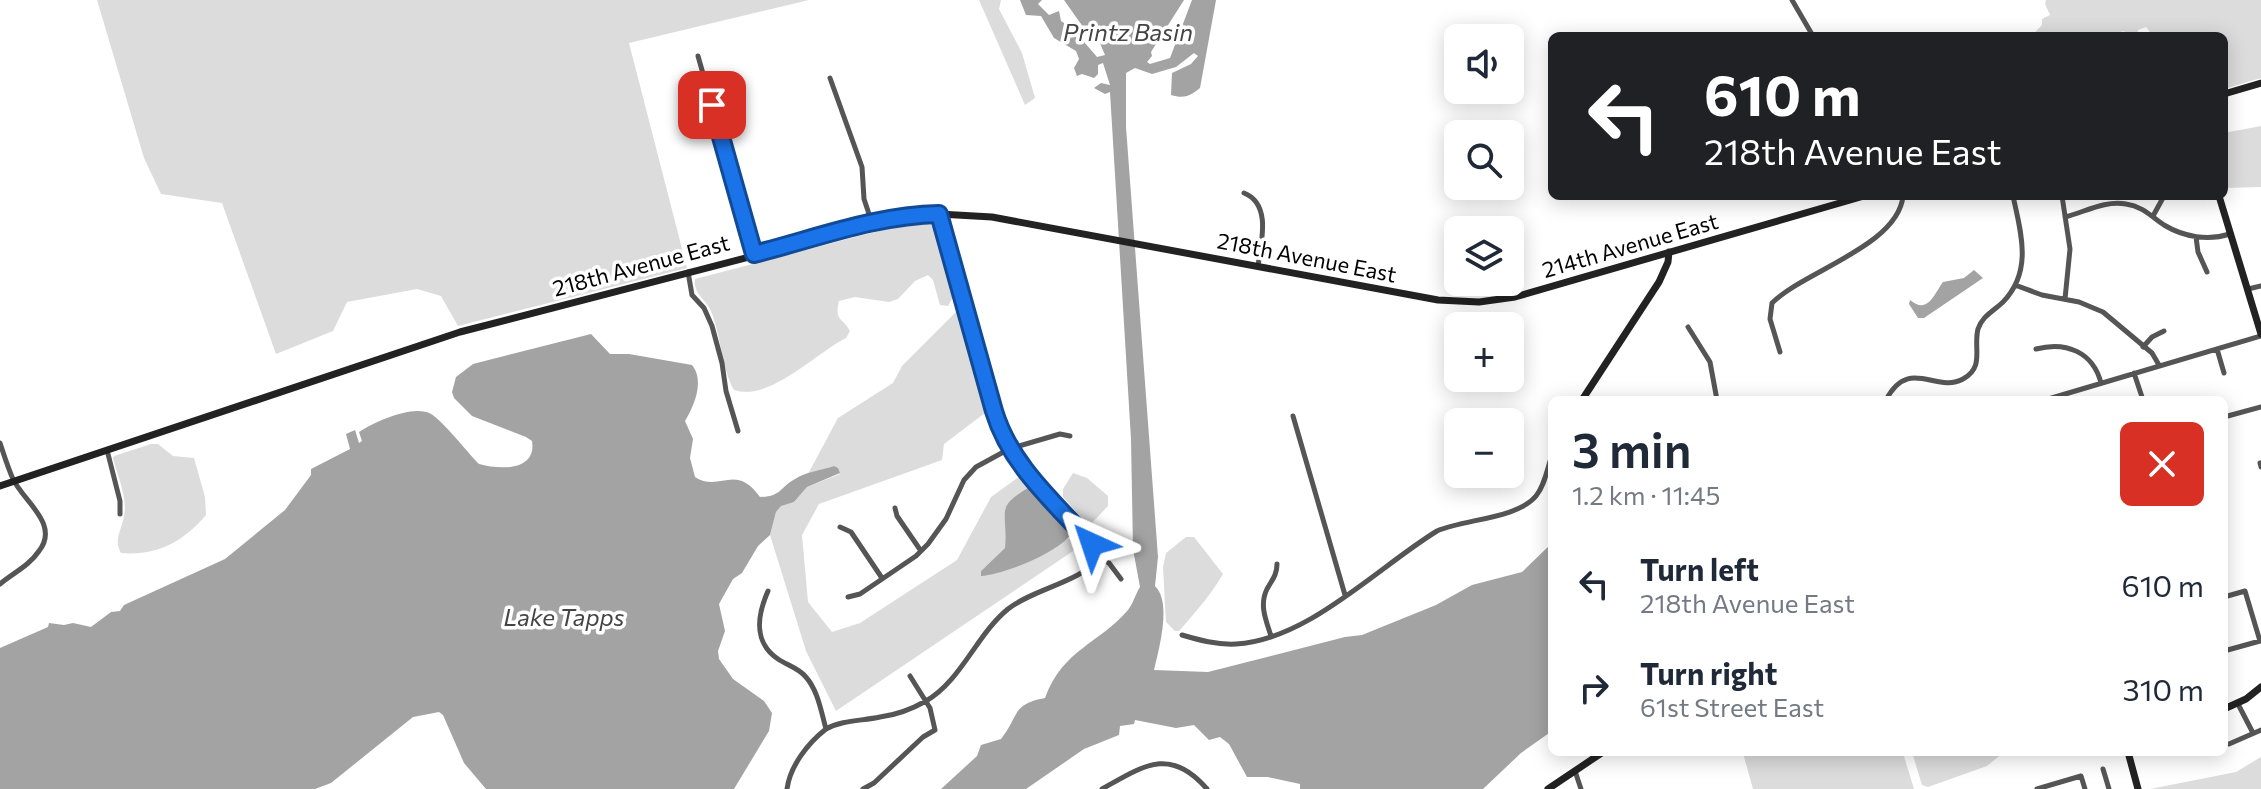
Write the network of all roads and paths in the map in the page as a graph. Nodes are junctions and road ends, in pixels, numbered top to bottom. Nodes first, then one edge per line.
1 (1792, 0) edge
2 (1811, 32) edge
3 (698, 56) dead end
4 (830, 78) dead end
5 (2261, 83) edge
6 (2228, 93) edge
7 (1244, 193) dead end
8 (1850, 200) edge
9 (1902, 200) edge
10 (2014, 200) edge
11 (2063, 200) edge
12 (2113, 200) edge
13 (2162, 200) edge
14 (2220, 200) edge
15 (939, 214) junction
16 (954, 215) junction
17 (2153, 216) junction
18 (2065, 217) junction
19 (872, 223) junction
20 (943, 233) junction
21 (2231, 233) junction
22 (2196, 237) junction
23 (1669, 252) junction
24 (754, 254) junction
25 (1258, 266) junction
26 (687, 271) junction
27 (2207, 272) dead end
28 (2015, 285) junction
29 (2261, 286) edge
30 (2248, 289) junction
31 (2065, 299) junction
32 (1450, 301) joint
33 (1688, 327) dead end
34 (2164, 331) dead end
35 (2261, 335) edge
36 (2143, 347) junction
37 (2036, 349) dead end
38 (2217, 349) junction
39 (1780, 352) dead end
40 (2159, 366) junction
41 (2134, 373) junction
42 (2224, 373) dead end
43 (2101, 383) junction
44 (1585, 396) edge
45 (1716, 396) edge
46 (1889, 396) edge
47 (2067, 396) edge
48 (2142, 396) edge
49 (2261, 407) edge
50 (1293, 416) dead end
51 (2228, 416) edge
52 (738, 431) dead end
53 (1070, 436) dead end
54 (0, 443) edge
55 (1009, 449) junction
56 (107, 450) junction
57 (1548, 466) edge
58 (14, 482) junction
59 (0, 486) edge
60 (895, 508) dead end
61 (120, 514) dead end
62 (840, 527) dead end
63 (921, 551) junction
64 (1099, 558) junction
65 (1277, 564) dead end
66 (882, 578) junction
67 (1121, 579) dead end
68 (0, 584) edge
69 (768, 591) dead end
70 (1345, 595) junction
71 (2228, 596) edge
72 (848, 597) dead end
73 (1182, 635) dead end
74 (1271, 636) junction
75 (2261, 641) edge
76 (2228, 650) edge
77 (910, 676) dead end
78 (2261, 687) edge
79 (927, 701) junction
80 (2238, 704) junction
81 (2228, 708) edge
82 (826, 729) junction
83 (2261, 730) edge
84 (2253, 733) junction
85 (2229, 744) dead end
86 (1597, 756) edge
87 (2129, 756) edge
88 (2103, 769) dead end
89 (1575, 771) junction
90 (787, 789) edge
91 (863, 789) edge
92 (1102, 789) edge
93 (1207, 789) edge
94 (1548, 789) edge
95 (1581, 789) edge
96 (2037, 789) edge
97 (2085, 789) edge
98 (2109, 789) edge
99 (2138, 789) edge

1 - 2 street
3 - 24 street
4 - 19 street
5 - 6 street
7 - 25 street
8 - 23 street, 214th Avenue East
9 - 39 street
10 - 28 street
11 - 18 street
12 - 17 street
12 - 18 street
13 - 17 street
14 - 21 street
15 - 16 street, 218th Avenue East
15 - 19 street, 218th Avenue East
15 - 20 street
16 - 20 street
16 - 25 street, 218th Avenue East
17 - 22 street
18 - 31 street
19 - 24 street, 218th Avenue East
20 - 55 street
21 - 22 street
21 - 30 street
22 - 27 street
23 - 32 street, 214th Avenue East
23 - 44 street
24 - 26 street, 218th Avenue East
25 - 32 street, 218th Avenue East
26 - 52 street
26 - 56 street, 218th Avenue East
28 - 31 street
28 - 46 street
29 - 30 street
30 - 35 street
31 - 36 street
33 - 45 street
34 - 36 street
35 - 38 street
36 - 40 street
37 - 43 street
38 - 40 street
38 - 42 street
40 - 41 street
41 - 43 street
41 - 48 street
43 - 47 street
49 - 51 street
50 - 70 street
53 - 55 street
54 - 58 street
55 - 63 street
55 - 64 street
56 - 58 street, 218th Avenue East
56 - 61 street
57 - 70 street
58 - 59 street, 218th Avenue East
58 - 68 street
60 - 63 street
62 - 66 street
63 - 66 street
64 - 67 street
64 - 79 street
65 - 74 street
66 - 72 street
69 - 82 street
70 - 74 street
71 - 75 street
73 - 74 street
75 - 76 street
77 - 79 street
78 - 80 street
79 - 82 street
79 - 91 street
80 - 81 street
80 - 84 street
82 - 90 street
83 - 84 street
84 - 85 street
86 - 89 street
87 - 99 street
88 - 98 street
89 - 94 street
89 - 95 street
92 - 93 street
96 - 97 street

